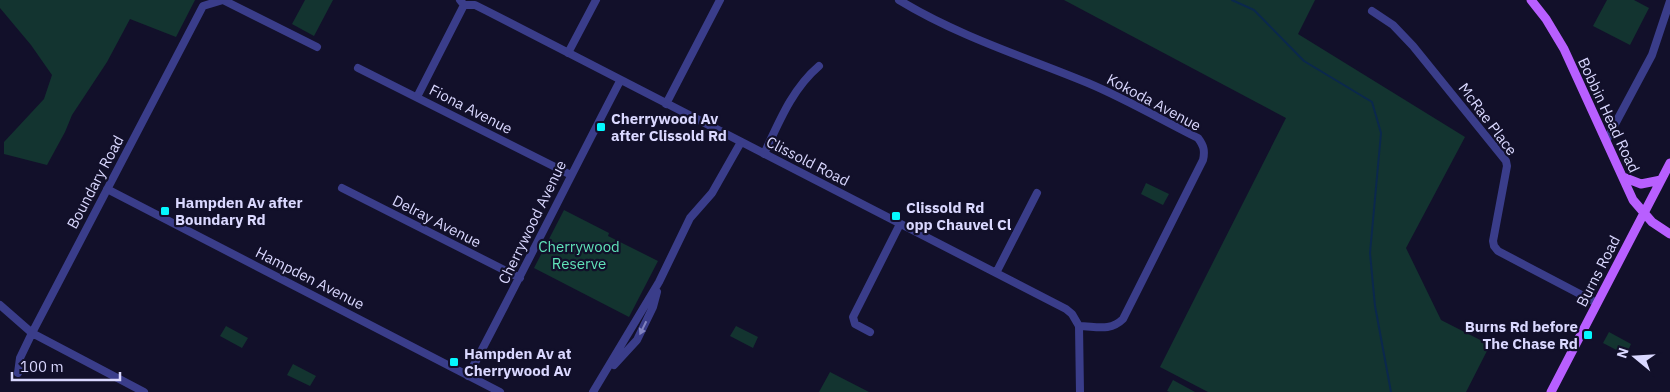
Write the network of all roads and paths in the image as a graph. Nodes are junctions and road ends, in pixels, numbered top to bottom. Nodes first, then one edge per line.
1 (596, 0) edge
2 (720, 0) edge
3 (900, 0) edge
4 (1531, 0) edge
5 (1670, 1) edge
6 (462, 3) edge
7 (1372, 11) dead end
8 (317, 47) dead end
9 (568, 53) junction
10 (819, 66) dead end
11 (358, 68) dead end
12 (620, 81) junction
13 (417, 97) junction
14 (666, 104) junction
15 (1606, 141) junction
16 (740, 142) junction
17 (764, 154) junction
18 (1670, 163) edge
19 (571, 175) junction
20 (1623, 177) junction
21 (1661, 180) junction
22 (342, 188) dead end
23 (107, 189) junction
24 (1037, 193) dead end
25 (1644, 213) junction
26 (900, 224) junction
27 (1670, 234) edge
28 (996, 273) junction
29 (520, 278) junction
30 (1597, 303) junction
31 (0, 305) edge
32 (1079, 326) junction
33 (870, 332) dead end
34 (32, 334) junction
35 (18, 373) dead end
36 (468, 376) junction
37 (144, 392) edge
38 (500, 392) edge
39 (593, 392) edge
40 (1080, 392) edge
41 (1551, 392) edge

1 - 9 street
2 - 14 street
3 - 32 street, Kokoda Avenue
4 - 15 main road, Bobbin Head Road
5 - 15 street
6 - 9 street, Clissold Road
6 - 13 street
7 - 30 street, McRae Place
8 - 23 street, Boundary Road
9 - 12 street, Clissold Road
10 - 17 street
11 - 13 street, Fiona Avenue
12 - 14 street, Clissold Road
12 - 19 street, Cherrywood Avenue
13 - 19 street, Fiona Avenue
14 - 16 street, Clissold Road
15 - 20 main road, Bobbin Head Road
16 - 17 street, Clissold Road
16 - 39 street
17 - 26 street, Clissold Road
18 - 21 main road, Burns Road
19 - 29 street, Cherrywood Avenue
20 - 21 main road
20 - 25 main road, Bobbin Head Road
21 - 25 main road, Burns Road
22 - 29 street, Delray Avenue
23 - 34 street, Boundary Road
23 - 36 street, Hampden Avenue
24 - 28 street
25 - 27 main road, Bobbin Head Road
25 - 30 main road, Burns Road
26 - 28 street, Clissold Road
26 - 33 street
28 - 32 street, Clissold Road
29 - 36 street, Cherrywood Avenue
30 - 41 main road, Burns Road
31 - 34 street
32 - 40 street
34 - 35 street, Boundary Road
34 - 37 street
36 - 38 street, Hampden Avenue

